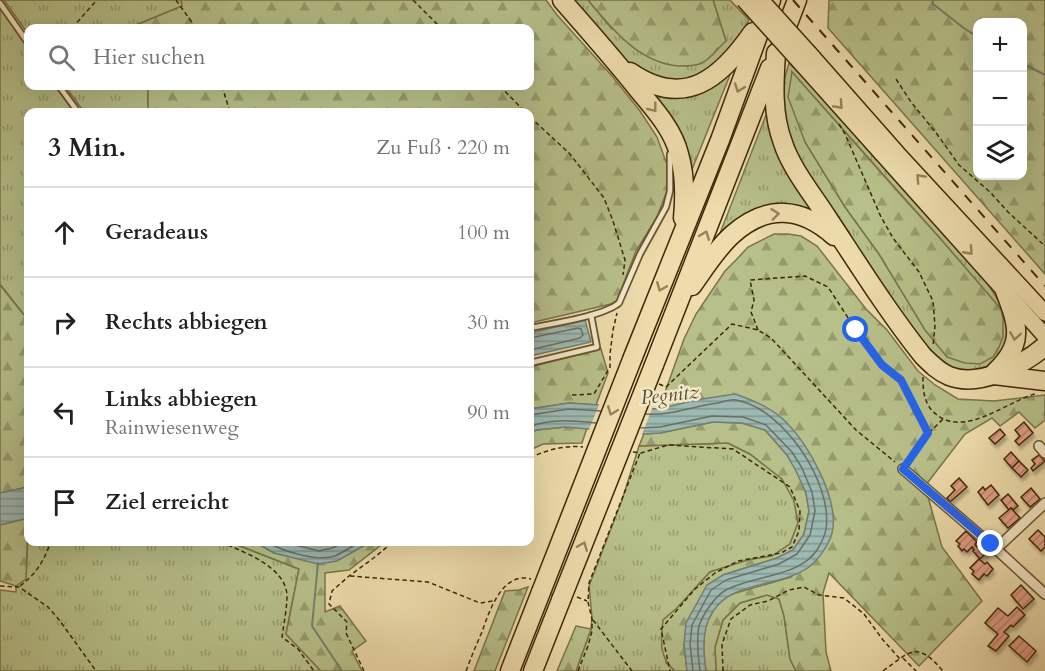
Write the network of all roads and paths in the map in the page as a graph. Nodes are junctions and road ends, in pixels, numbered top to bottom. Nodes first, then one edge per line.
1 (97, 0) edge
2 (176, 0) edge
3 (412, 0) edge
4 (562, 0) edge
5 (744, 0) edge
6 (797, 0) edge
7 (0, 3) edge
8 (766, 4) edge
9 (76, 24) edge
10 (193, 24) edge
11 (437, 24) edge
12 (24, 37) edge
13 (776, 53) junction
14 (804, 57) junction
15 (616, 63) junction
16 (896, 79) dead end
17 (62, 90) edge
18 (223, 90) edge
19 (504, 90) edge
20 (75, 108) edge
21 (229, 108) edge
22 (521, 108) edge
23 (534, 121) edge
24 (839, 125) dead end
25 (676, 145) junction
26 (682, 233) junction
27 (846, 246) junction
28 (1045, 246) edge
29 (622, 281) dead end
30 (1005, 291) junction
31 (619, 303) junction
32 (676, 309) junction
33 (1045, 313) edge
34 (591, 315) junction
35 (534, 327) edge
36 (758, 330) junction
37 (1045, 336) edge
38 (933, 346) dead end
39 (1045, 346) edge
40 (534, 362) edge
41 (655, 374) junction
42 (992, 375) junction
43 (923, 377) dead end
44 (1042, 387) edge
45 (572, 395) dead end
46 (943, 418) junction
47 (928, 433) junction
48 (586, 447) dead end
49 (630, 452) dead end
50 (640, 453) junction
51 (534, 456) edge
52 (903, 469) junction
53 (1045, 503) edge
54 (49, 546) edge
55 (230, 546) edge
56 (388, 546) edge
57 (996, 549) junction
58 (349, 576) junction
59 (0, 586) edge
60 (19, 587) junction
61 (539, 587) junction
62 (1045, 594) edge
63 (570, 599) junction
64 (494, 601) junction
65 (588, 602) junction
66 (592, 619) junction
67 (901, 658) junction
68 (96, 671) edge
69 (314, 671) edge
70 (364, 671) edge
71 (466, 671) edge
72 (510, 671) edge
73 (533, 671) edge
74 (578, 671) edge
75 (632, 671) edge
76 (670, 671) edge
77 (723, 671) edge
78 (883, 671) edge
79 (916, 671) edge
80 (943, 671) edge

1 - 9 path
2 - 10 path
3 - 11 path
4 - 15 highway
5 - 14 main road, bridge
6 - 13 highway
7 - 12 lane
8 - 14 main road, bridge
8 - 15 highway
8 -> 26 highway
13 - 27 highway
32 -> 13 highway
14 -> 30 main road
33 -> 14 main road
15 -> 25 highway
16 - 28 path
17 - 20 lane
18 - 21 path
19 - 22 path
23 - 29 path
24 - 38 path
25 - 26 highway
25 - 31 lane
26 -> 61 highway, bridge
32 -> 27 highway
27 - 42 highway
30 - 37 main road
30 -> 42 highway
31 - 34 lane
31 - 45 path
32 - 41 highway
34 - 35 lane
34 - 40 lane
36 - 41 path
36 - 47 path
36 - 52 path
39 - 42 highway
63 -> 41 highway, bridge
42 - 44 highway
43 - 46 path
44 - 46 path
46 - 47 path
47 - 52 path
48 - 51 path
49 - 50 path
50 - 65 path
50 - 76 path
52 - 57 street
53 - 57 street
54 - 60 path
55 - 69 path
56 - 58 path
57 - 62 street
58 - 64 path
58 - 70 path
59 - 60 path
60 - 68 path
61 - 64 path
61 - 72 highway
63 - 65 path
63 - 73 highway
64 - 71 path
65 - 66 path
66 - 74 path
66 - 75 path
67 - 77 path
67 - 78 path
67 - 79 path
67 - 80 path

